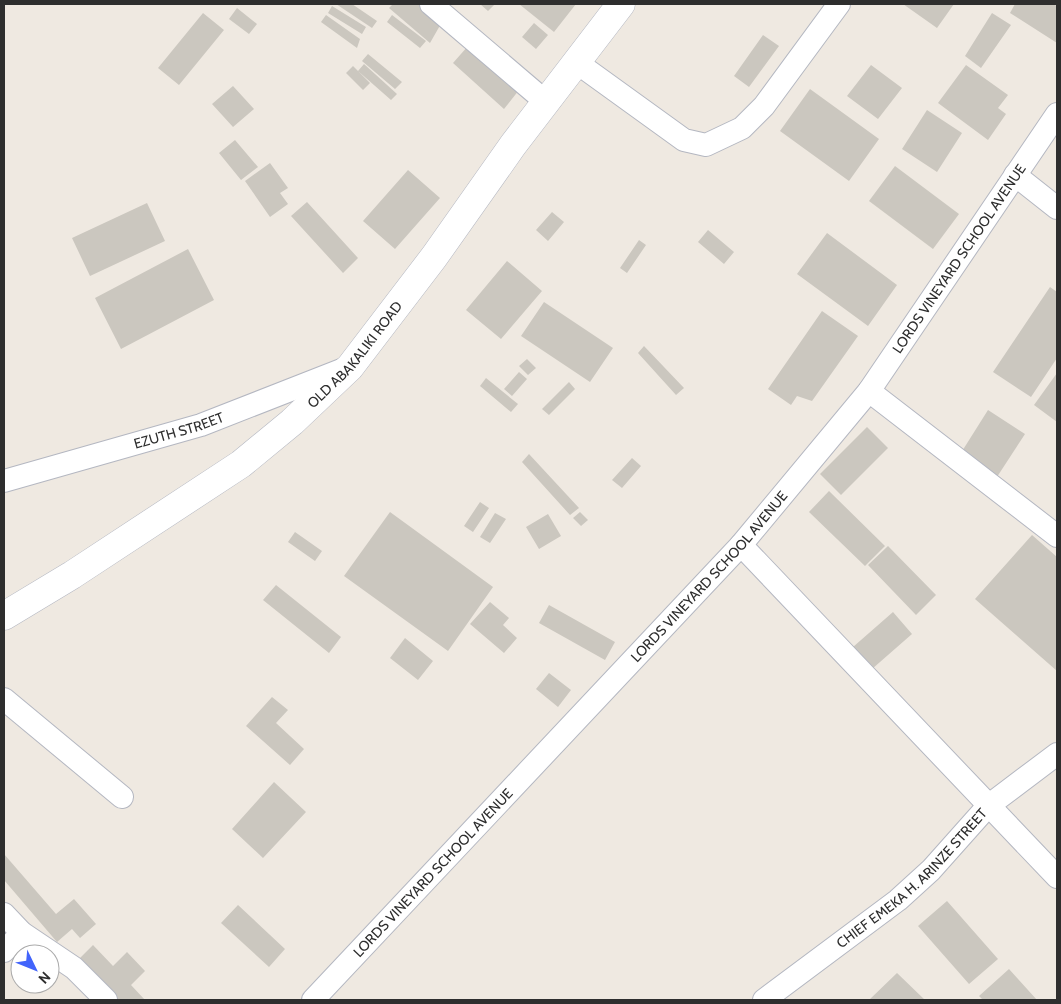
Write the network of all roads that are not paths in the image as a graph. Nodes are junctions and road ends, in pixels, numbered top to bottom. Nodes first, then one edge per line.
1 (431, 4) edge
2 (621, 4) edge
3 (840, 4) edge
4 (576, 62) junction
5 (546, 102) junction
6 (1057, 114) edge
7 (1015, 175) junction
8 (1057, 208) edge
9 (350, 367) junction
10 (870, 391) junction
11 (4, 481) edge
12 (1057, 536) edge
13 (741, 545) junction
14 (4, 616) edge
15 (4, 699) edge
16 (1057, 754) edge
17 (122, 797) dead end
18 (988, 806) junction
19 (1057, 877) edge
20 (4, 914) edge
21 (22, 933) junction
22 (4, 951) edge
23 (106, 1000) edge
24 (313, 1000) edge
25 (764, 1000) edge

1 - 5 street
2 - 4 main road, OLD ABAKALIKI ROAD
3 - 4 street
4 - 5 main road, OLD ABAKALIKI ROAD
5 - 9 main road, OLD ABAKALIKI ROAD
6 - 7 street, LORDS VINEYARD SCHOOL AVENUE
7 - 8 street
7 - 10 street, LORDS VINEYARD SCHOOL AVENUE
9 - 11 street, EZUTH STREET
9 - 14 main road, OLD ABAKALIKI ROAD
10 - 12 street
10 - 13 street, LORDS VINEYARD SCHOOL AVENUE
13 - 18 street
13 - 24 street, LORDS VINEYARD SCHOOL AVENUE
15 - 17 street
16 - 18 street, CHIEF EMEKA H. ARINZE STREET
18 - 19 street
18 - 25 street, CHIEF EMEKA H. ARINZE STREET
20 - 21 street
21 - 22 street
21 - 23 street

